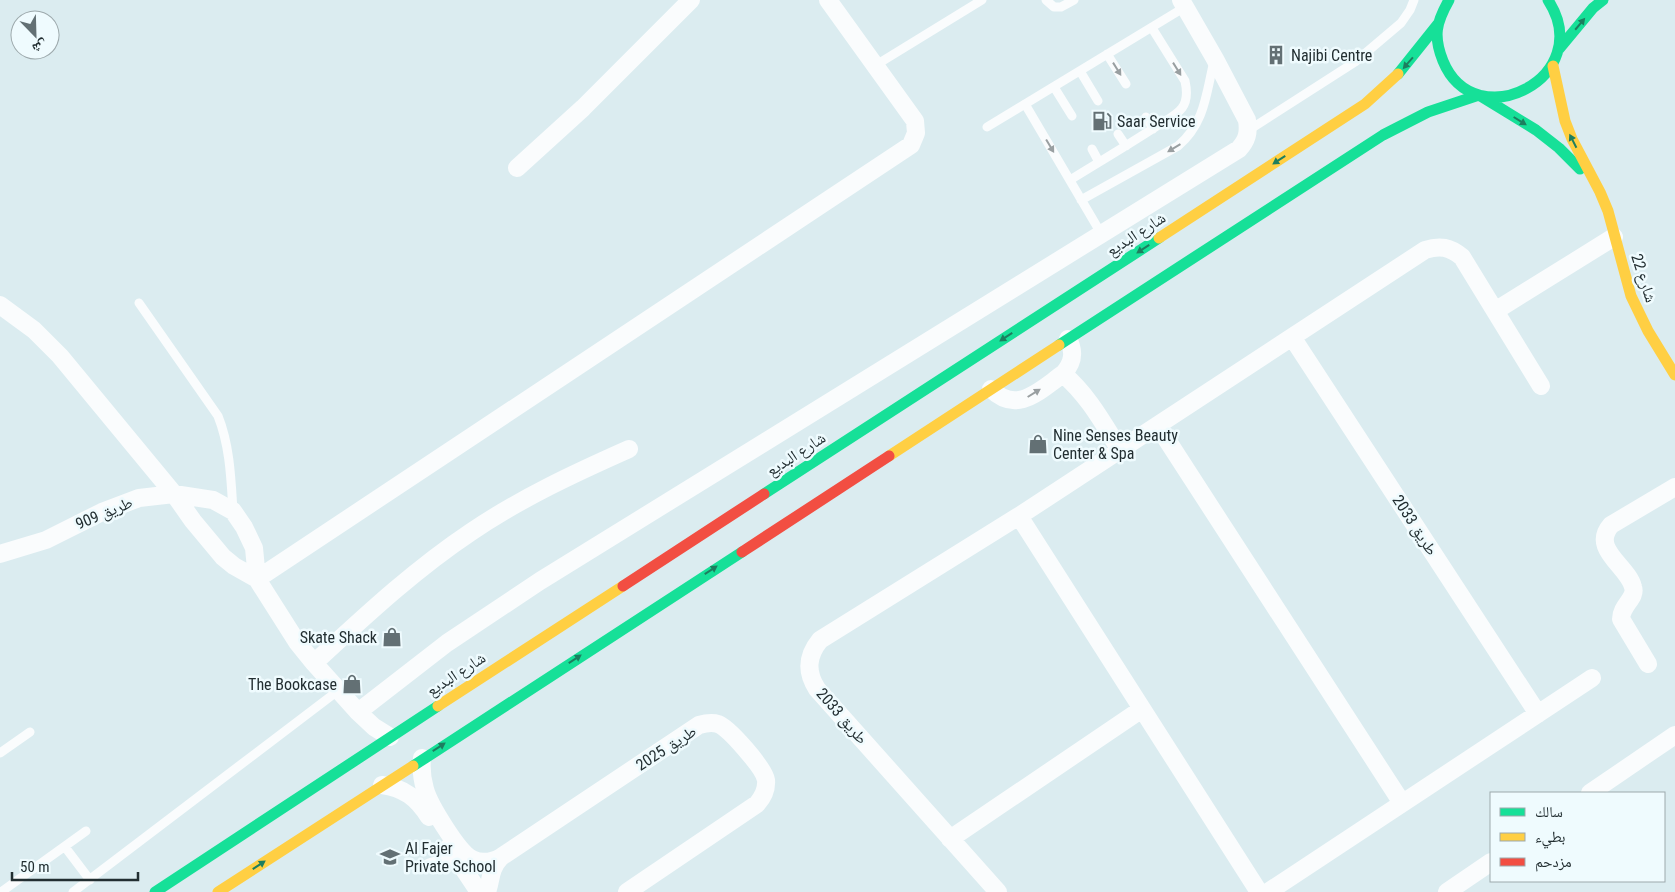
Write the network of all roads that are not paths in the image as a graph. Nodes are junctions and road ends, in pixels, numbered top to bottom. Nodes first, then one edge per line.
1 (691, 0) edge
2 (828, 0) edge
3 (982, 0) edge
4 (1046, 0) edge
5 (1074, 0) edge
6 (1414, 0) edge
7 (1441, 0) edge
8 (1449, 0) edge
9 (1548, 0) edge
10 (1603, 0) edge
11 (1183, 4) edge
12 (1439, 19) junction
13 (1152, 28) junction
14 (1559, 49) junction
15 (1107, 54) junction
16 (1215, 59) junction
17 (876, 65) junction
18 (1553, 66) junction
19 (1080, 71) junction
20 (1126, 84) dead end
21 (1054, 87) junction
22 (1479, 95) junction
23 (1098, 101) dead end
24 (1025, 104) junction
25 (1072, 116) dead end
26 (1146, 117) dead end
27 (987, 127) dead end
28 (1153, 129) junction
29 (1249, 130) junction
30 (1118, 134) dead end
31 (1126, 146) junction
32 (1092, 149) dead end
33 (1099, 162) junction
34 (517, 168) dead end
35 (1070, 180) junction
36 (1596, 184) junction
37 (1081, 200) junction
38 (1102, 235) junction
39 (1614, 237) junction
40 (139, 303) dead end
41 (0, 305) edge
42 (1495, 311) junction
43 (1292, 337) junction
44 (1068, 339) junction
45 (1063, 374) junction
46 (1675, 375) edge
47 (1541, 386) dead end
48 (991, 389) junction
49 (1158, 426) junction
50 (630, 449) dead end
51 (1120, 450) junction
52 (1675, 487) edge
53 (174, 494) junction
54 (233, 511) junction
55 (1019, 516) junction
56 (0, 554) edge
57 (257, 579) junction
58 (314, 663) junction
59 (1648, 664) dead end
60 (1592, 678) dead end
61 (339, 690) junction
62 (1142, 709) junction
63 (358, 712) junction
64 (1538, 714) junction
65 (30, 732) dead end
66 (1675, 734) edge
67 (390, 737) junction
68 (0, 753) edge
69 (422, 758) junction
70 (382, 785) junction
71 (1591, 792) edge
72 (1402, 803) junction
73 (86, 831) dead end
74 (950, 839) junction
75 (65, 846) junction
76 (454, 855) junction
77 (502, 857) junction
78 (1490, 863) edge
79 (427, 864) dead end
80 (90, 880) junction
81 (226, 890) edge
82 (1, 892) edge
83 (73, 892) edge
84 (155, 892) edge
85 (479, 892) edge
86 (487, 892) edge
87 (627, 892) edge
88 (998, 892) edge
89 (1259, 892) edge
90 (1268, 892) edge
91 (1447, 892) edge

1 - 34 street
2 - 17 street
3 - 17 lane
4 - 5 lane
6 - 29 lane
7 - 12 main road, شارع 22
8 - 12 main road, شارع البديع
9 - 14 main road
14 -> 10 main road
11 - 13 lane
11 - 16 street
12 - 22 main road, شارع 22
12 -> 67 main road, شارع البديع
13 - 15 lane
13 -> 28 lane
14 - 18 main road
15 - 19 lane
15 -> 20 lane
16 - 29 street
16 -> 37 lane
17 - 57 street
18 - 22 main road
36 -> 18 main road, شارع 22
19 - 21 lane
19 - 23 lane
21 - 24 lane
21 - 25 lane
22 -> 36 main road, شارع 22
22 - 44 main road
24 - 27 lane
24 -> 35 lane
26 - 28 lane
28 - 31 lane
29 - 38 street
30 - 31 lane
31 - 33 lane
32 - 33 lane
33 - 35 lane
35 - 37 lane
36 - 39 main road, شارع 22
37 - 38 lane
38 - 63 street
39 - 42 street
39 - 46 main road, شارع 22
40 - 54 lane
41 - 53 street
42 - 43 street, طريق 2033
42 - 47 street, طريق 2033
43 - 49 street, طريق 2033
43 - 64 street, طريق 2033
44 - 45 street
44 - 48 main road
48 -> 45 street
45 - 51 street
69 -> 48 main road
49 - 51 street, طريق 2033
49 - 72 street
50 - 58 street
51 - 55 street, طريق 2033
52 - 59 street
53 - 54 street, طريق 909
53 - 56 street, طريق 909
53 - 57 street
54 - 57 street
55 - 62 street
55 - 74 street, طريق 2033
57 - 58 street
58 - 61 street
60 - 64 street
61 - 63 street
61 - 80 lane
62 - 74 street
62 - 89 street
63 - 67 street
64 - 72 street
65 - 68 lane
66 - 71 street
67 - 84 main road, شارع البديع
69 - 70 main road
69 - 77 street, طريق 2025
70 - 76 street
81 -> 70 main road
72 - 90 street
73 - 75 lane
74 - 88 street, طريق 2033
75 - 80 lane
75 - 82 lane
76 - 79 lane
76 - 85 street
77 - 86 street, طريق 2025
77 - 87 street, طريق 2025
78 - 91 street
80 - 83 lane

